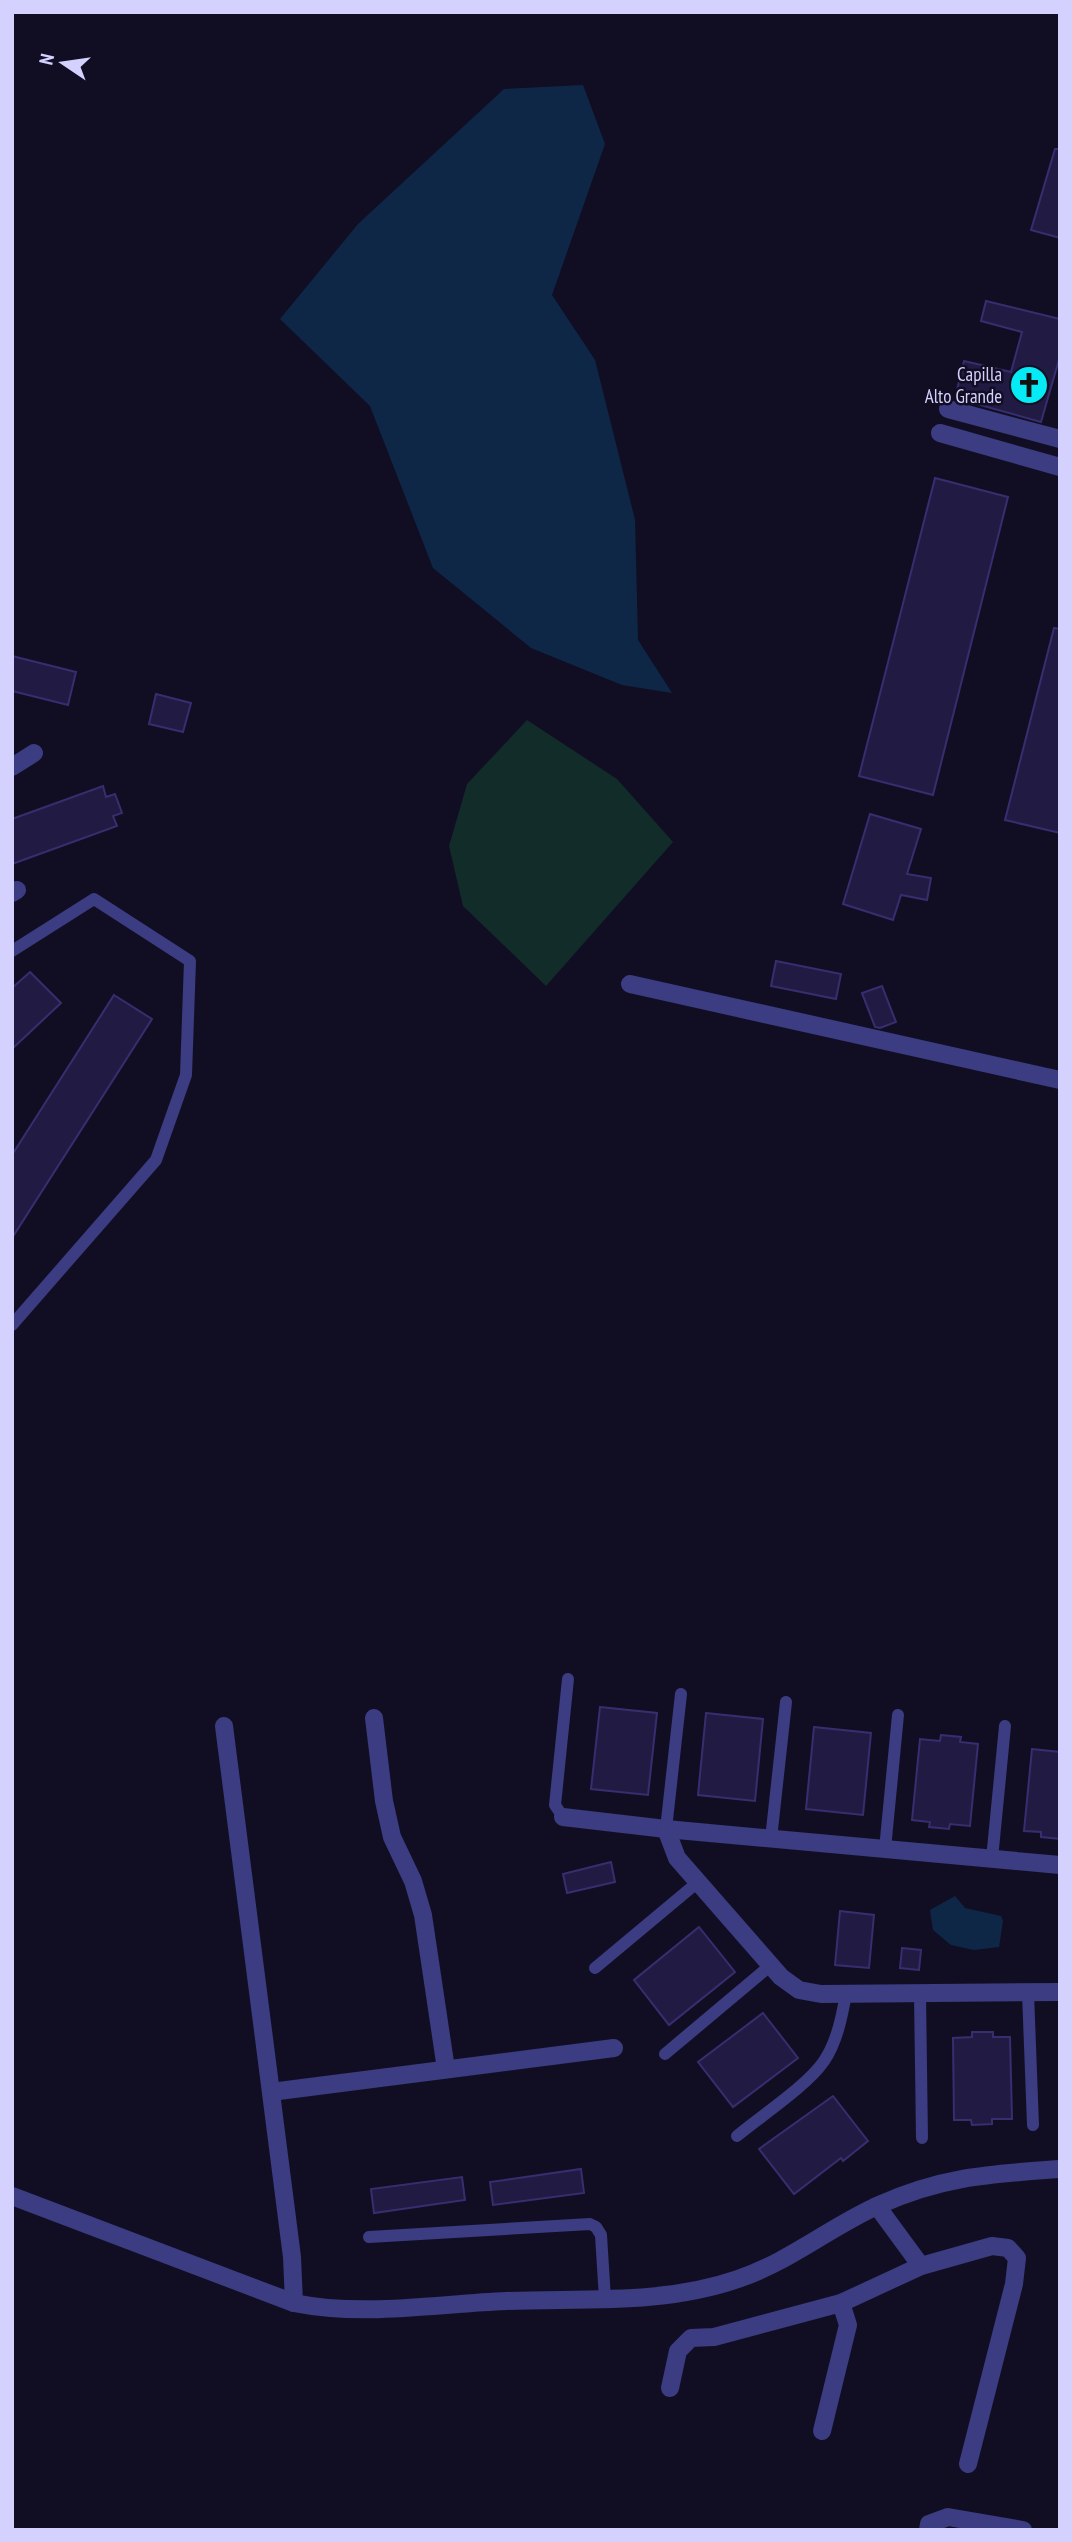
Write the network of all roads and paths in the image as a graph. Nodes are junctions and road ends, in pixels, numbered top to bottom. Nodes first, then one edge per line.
1 (948, 409) dead end
2 (940, 433) dead end
3 (1060, 439) edge
4 (1060, 467) edge
5 (34, 753) dead end
6 (12, 768) edge
7 (12, 951) edge
8 (630, 984) dead end
9 (1060, 1080) edge
10 (12, 1325) edge
11 (568, 1679) dead end
12 (681, 1694) dead end
13 (786, 1702) dead end
14 (898, 1715) dead end
15 (374, 1718) dead end
16 (224, 1726) dead end
17 (1005, 1727) dead end
18 (563, 1817) joint
19 (666, 1829) junction
20 (771, 1839) junction
21 (886, 1849) junction
22 (992, 1859) junction
23 (1060, 1866) edge
24 (698, 1882) junction
25 (771, 1965) junction
26 (595, 1968) dead end
27 (1060, 1992) edge
28 (1028, 1993) junction
29 (846, 1994) junction
30 (920, 1995) junction
31 (614, 2048) dead end
32 (665, 2054) dead end
33 (446, 2069) junction
34 (271, 2092) junction
35 (1033, 2125) dead end
36 (737, 2136) dead end
37 (922, 2138) dead end
38 (1060, 2169) edge
39 (12, 2196) edge
40 (877, 2206) junction
41 (369, 2237) dead end
42 (921, 2266) junction
43 (605, 2299) junction
44 (294, 2303) junction
45 (841, 2303) junction
46 (670, 2388) dead end
47 (821, 2431) dead end
48 (968, 2464) dead end
49 (928, 2530) edge
50 (1023, 2530) edge

1 - 3 street
2 - 4 street
5 - 6 street
7 - 10 lane
8 - 9 street
11 - 18 lane
12 - 19 lane
13 - 20 lane
14 - 21 lane
15 - 33 street
16 - 34 street
17 - 22 lane
18 - 19 street
19 - 20 street
19 - 24 street
20 - 21 street
21 - 22 street
22 - 23 street
24 - 25 street
24 - 26 lane
25 - 29 street
25 - 32 lane
27 - 28 street
28 - 30 street
28 - 35 lane
29 - 30 street
29 - 36 lane
30 - 37 lane
31 - 33 street
33 - 34 street
34 - 44 street
38 - 40 street
39 - 44 street
40 - 42 street
40 - 43 street
41 - 43 lane
42 - 45 street
42 - 48 street
43 - 44 street
45 - 46 street
45 - 47 street
49 - 50 street

